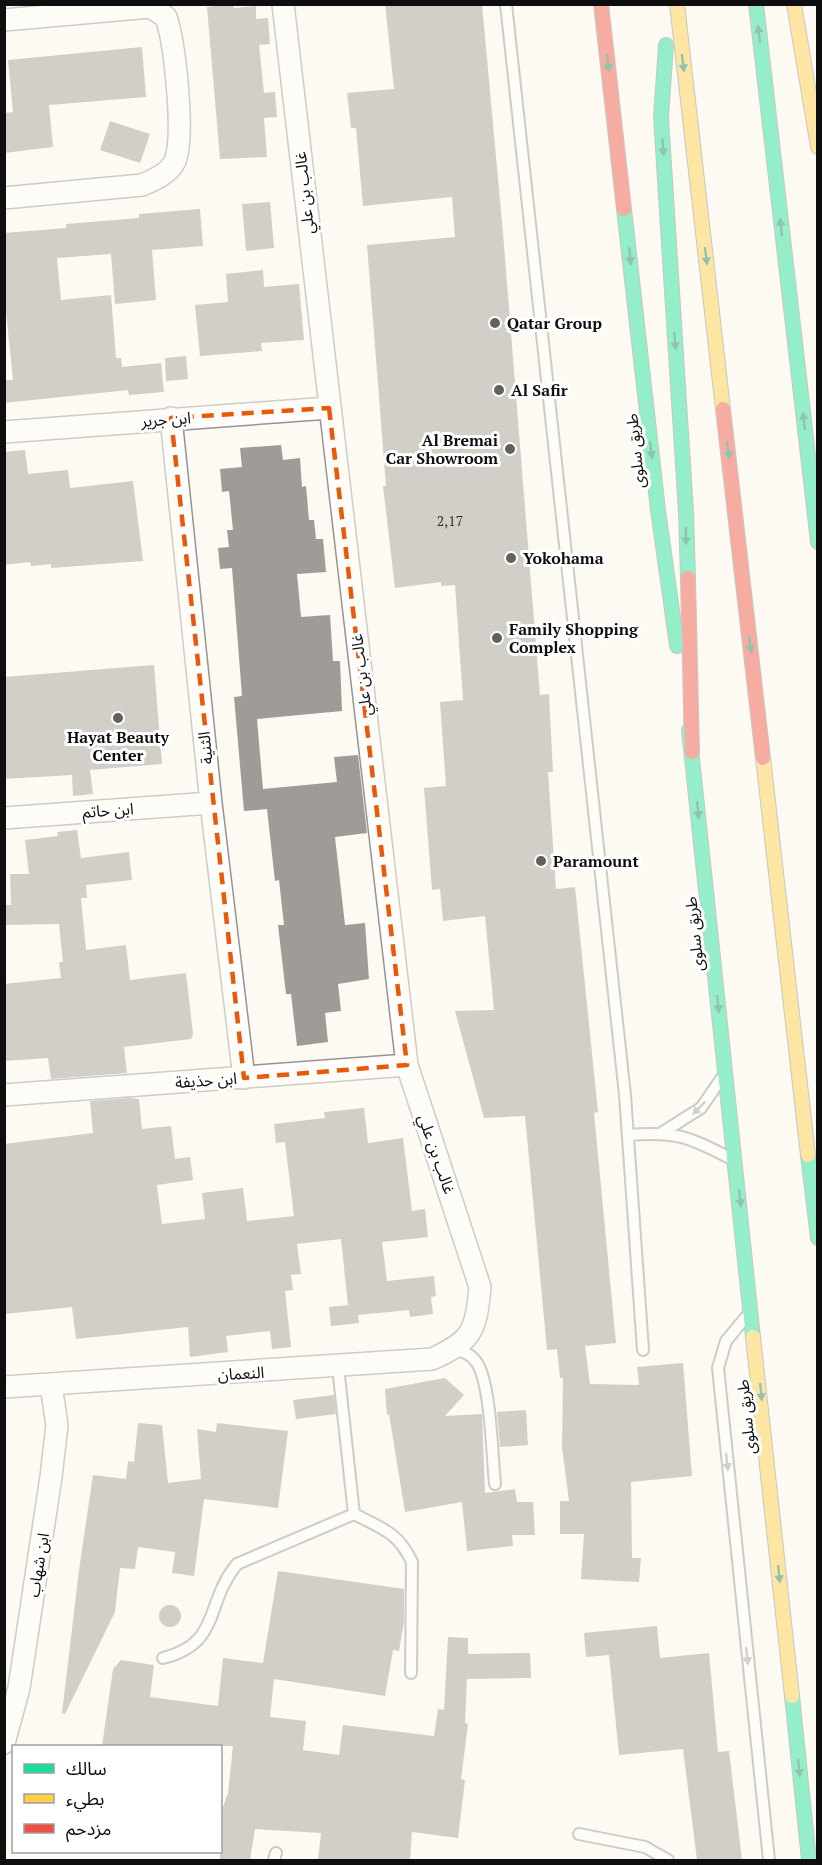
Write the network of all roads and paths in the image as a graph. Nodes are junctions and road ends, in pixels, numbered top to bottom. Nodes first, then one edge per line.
1 (283, 4) edge
2 (506, 4) edge
3 (601, 4) edge
4 (669, 4) edge
5 (677, 4) edge
6 (756, 4) edge
7 (794, 4) edge
8 (4, 20) edge
9 (818, 147) edge
10 (4, 198) edge
11 (329, 408) junction
12 (171, 418) junction
13 (4, 432) edge
14 (818, 542) edge
15 (692, 752) junction
16 (211, 803) junction
17 (4, 818) edge
18 (407, 1065) junction
19 (725, 1074) junction
20 (244, 1078) junction
21 (4, 1095) edge
22 (663, 1132) junction
23 (629, 1136) junction
24 (736, 1161) junction
25 (818, 1238) edge
26 (753, 1310) junction
27 (471, 1335) joint
28 (454, 1350) junction
29 (643, 1350) dead end
30 (338, 1367) junction
31 (51, 1385) junction
32 (4, 1387) edge
33 (495, 1484) dead end
34 (354, 1514) junction
35 (163, 1658) dead end
36 (411, 1673) dead end
37 (4, 1743) edge
38 (579, 1834) dead end
39 (668, 1860) edge
40 (769, 1860) edge
41 (809, 1860) edge

1 - 11 street, غالب بن علي
2 - 23 lane
3 -> 15 main road, طريق سلوى
4 -> 15 main road
5 -> 25 main road
14 -> 6 main road
7 - 9 main road
8 - 10 street
11 - 12 street, ابن جرير
11 - 18 street, غالب بن علي
12 - 13 street, ابن جرير
12 - 16 street, الثنية
15 -> 19 main road, طريق سلوى
16 - 17 street, ابن حاتم
16 - 20 street, الثنية
18 - 20 street, ابن حذيفة
18 - 27 street, غالب بن علي
19 -> 22 lane
19 - 24 main road, طريق سلوى
20 - 21 street, ابن حذيفة
22 - 23 lane
22 - 24 lane
23 - 29 lane
24 -> 26 main road, طريق سلوى
26 -> 40 lane
26 -> 41 main road, طريق سلوى
27 - 28 street, النعمان
28 - 30 street, النعمان
28 - 33 lane
30 - 31 street, النعمان
30 - 34 lane
31 - 32 street, النعمان
31 - 37 street, ابن شهاب
34 - 35 lane
34 - 36 lane
38 - 39 lane

